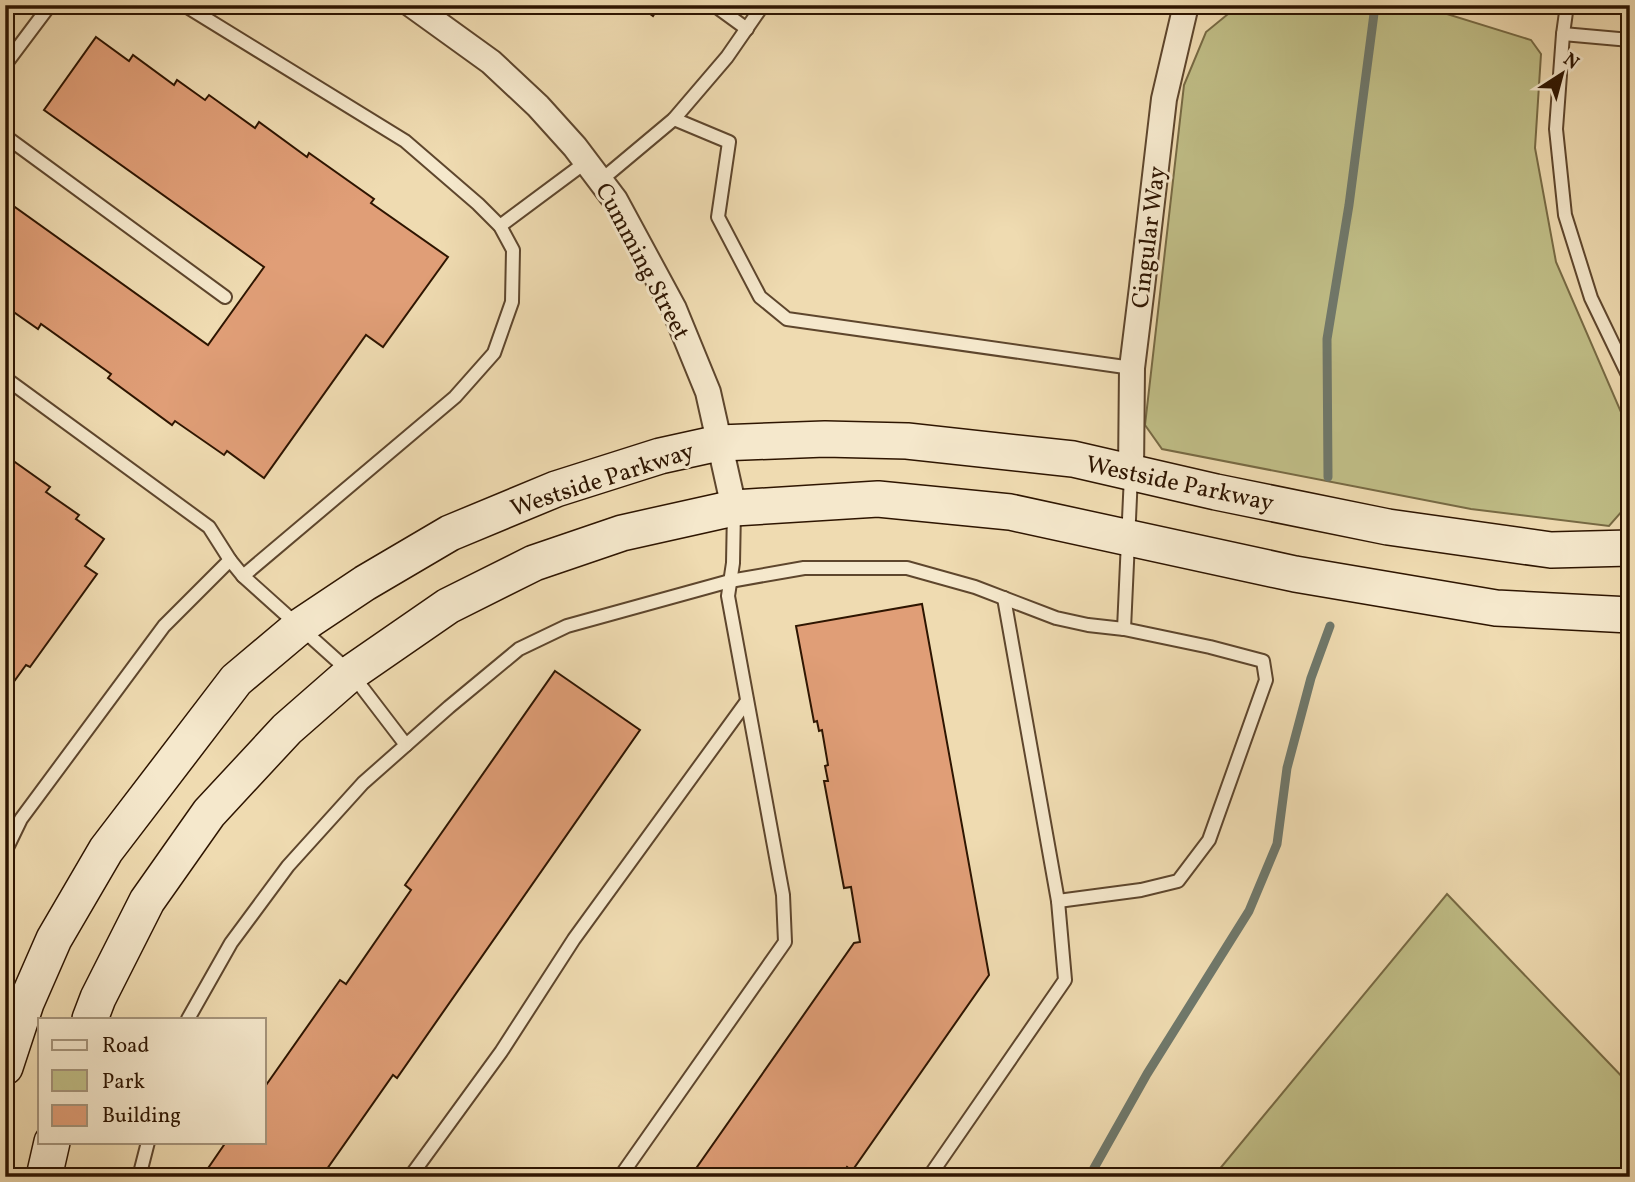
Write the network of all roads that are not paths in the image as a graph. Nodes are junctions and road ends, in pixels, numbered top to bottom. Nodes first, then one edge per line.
1 (50, 5) edge
2 (184, 5) edge
3 (412, 5) edge
4 (714, 5) edge
5 (763, 5) edge
6 (1186, 5) edge
7 (1567, 5) edge
8 (747, 29) junction
9 (1563, 34) junction
10 (1630, 40) edge
11 (5, 65) edge
12 (674, 119) junction
13 (5, 136) edge
14 (593, 171) junction
15 (500, 226) junction
16 (225, 297) dead end
17 (1132, 368) junction
18 (5, 377) edge
19 (1630, 379) edge
20 (719, 443) junction
21 (1131, 472) junction
22 (734, 508) junction
23 (1128, 538) junction
24 (1630, 548) edge
25 (230, 560) junction
26 (243, 576) junction
27 (730, 581) junction
28 (1004, 597) junction
29 (1630, 615) edge
30 (299, 627) junction
31 (1124, 629) junction
32 (351, 673) junction
33 (747, 701) junction
34 (406, 745) junction
35 (5, 852) edge
36 (1058, 901) junction
37 (90, 1018) edge
38 (189, 1018) edge
39 (5, 1067) edge
40 (52, 1144) edge
41 (147, 1144) edge
42 (44, 1177) edge
43 (139, 1177) edge
44 (410, 1177) edge
45 (620, 1177) edge
46 (929, 1177) edge

1 - 11 lane
2 - 15 lane
3 - 14 street, Cumming Street
4 - 8 lane
5 - 8 lane
6 - 17 street, Cingular Way
7 - 9 lane
8 - 12 lane
9 - 10 lane
9 - 19 lane
12 - 14 lane
12 - 17 lane
13 - 16 lane
14 - 15 lane
14 - 20 street, Cumming Street
15 - 26 lane
17 - 21 street, Cingular Way
18 - 25 lane
20 - 21 main road, Westside Parkway
20 - 22 street, Cumming Street
20 - 30 main road, Westside Parkway
21 - 23 lane
21 - 24 main road, Westside Parkway
22 - 23 main road
22 - 27 lane
22 - 32 main road
23 - 29 main road
23 - 31 lane
25 - 26 lane
25 - 35 lane
26 - 30 lane
27 - 28 lane
27 - 33 lane
27 - 34 lane
28 - 31 lane
28 - 36 lane
30 - 32 lane
30 - 39 main road, Westside Parkway
31 - 36 lane
32 - 34 lane
32 - 37 main road
33 - 44 lane
33 - 45 lane
34 - 38 lane
36 - 46 lane
40 - 42 main road
41 - 43 lane

